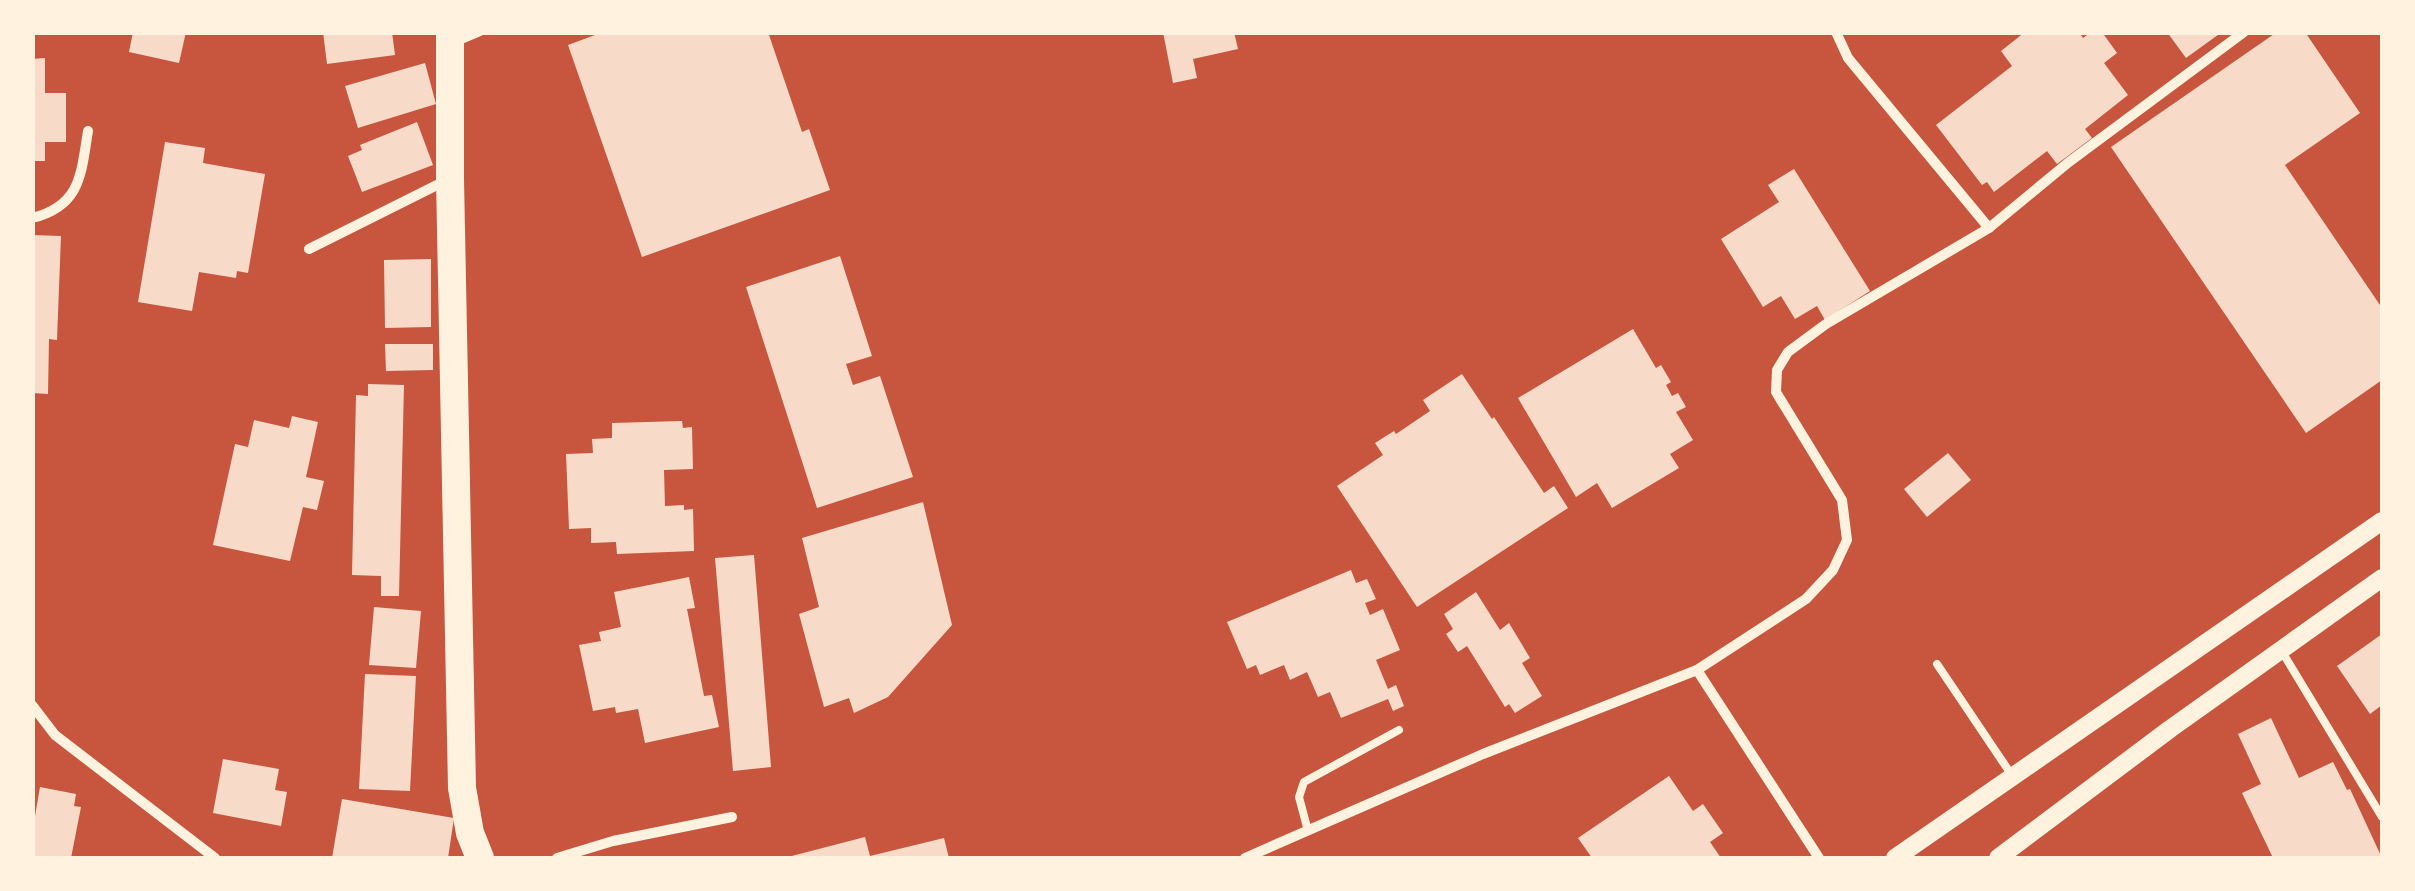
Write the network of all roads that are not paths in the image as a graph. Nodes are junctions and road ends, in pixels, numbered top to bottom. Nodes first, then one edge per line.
1 (480, 32) edge
2 (1836, 32) edge
3 (2244, 32) edge
4 (450, 38) edge
5 (88, 131) dead end
6 (450, 178) junction
7 (32, 218) edge
8 (1989, 228) junction
9 (309, 249) dead end
10 (2382, 520) edge
11 (2382, 578) edge
12 (2281, 650) junction
13 (1936, 664) dead end
14 (1697, 670) junction
15 (32, 705) edge
16 (1398, 730) dead end
17 (2013, 778) junction
18 (732, 817) dead end
19 (2382, 817) edge
20 (1308, 831) junction
21 (214, 858) edge
22 (480, 858) edge
23 (556, 858) edge
24 (1245, 858) edge
25 (1819, 858) edge
26 (1896, 858) edge
27 (1998, 858) edge

1 - 4 lane
2 - 8 street
3 - 8 street
4 - 6 highway
5 - 7 street
6 - 9 street
6 - 22 highway
8 - 14 street
10 - 17 street
11 - 12 street
12 - 19 lane
12 - 27 street
13 - 17 lane
14 - 20 street
14 - 25 street
15 - 21 street
16 - 20 lane
17 - 26 street
18 - 23 street
20 - 24 street

